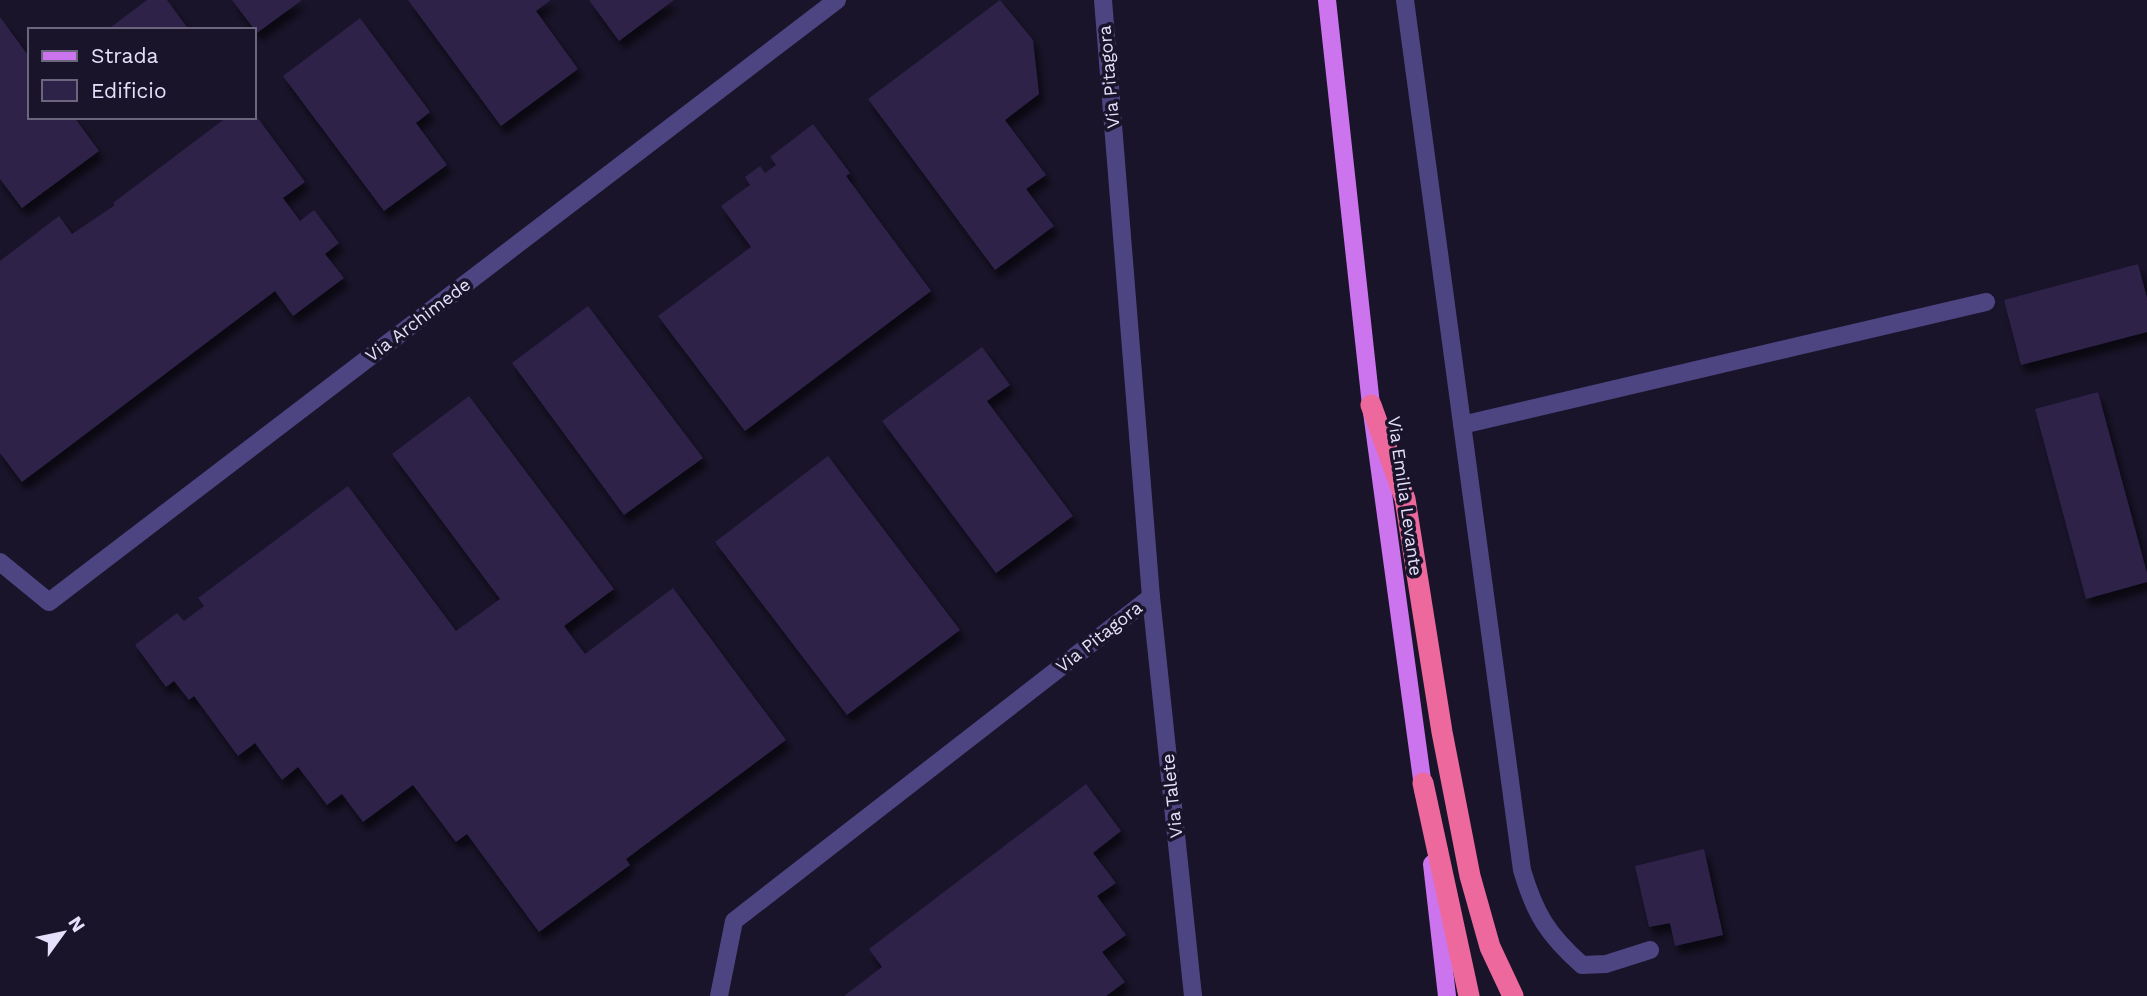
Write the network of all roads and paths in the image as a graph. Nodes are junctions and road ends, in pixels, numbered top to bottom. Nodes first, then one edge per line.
1 (837, 0) edge
2 (1103, 0) edge
3 (1327, 0) edge
4 (1405, 0) edge
5 (1986, 302) dead end
6 (1371, 405) junction
7 (1462, 425) junction
8 (0, 562) edge
9 (1152, 597) junction
10 (1423, 783) junction
11 (1650, 950) dead end
12 (719, 996) edge
13 (1193, 996) edge
14 (1447, 996) edge
15 (1469, 996) edge
16 (1513, 996) edge

1 - 8 street, Via Archimede
2 - 9 street, Via Pitagora
3 - 6 main road, Via Emilia Levante
4 - 7 street
5 - 7 street
6 - 10 main road, Via Emilia Levante
6 - 16 highway
7 - 11 street
9 - 12 street, Via Pitagora
9 - 13 street, Via Talete
10 - 14 main road, Via Emilia Levante
10 - 15 highway

